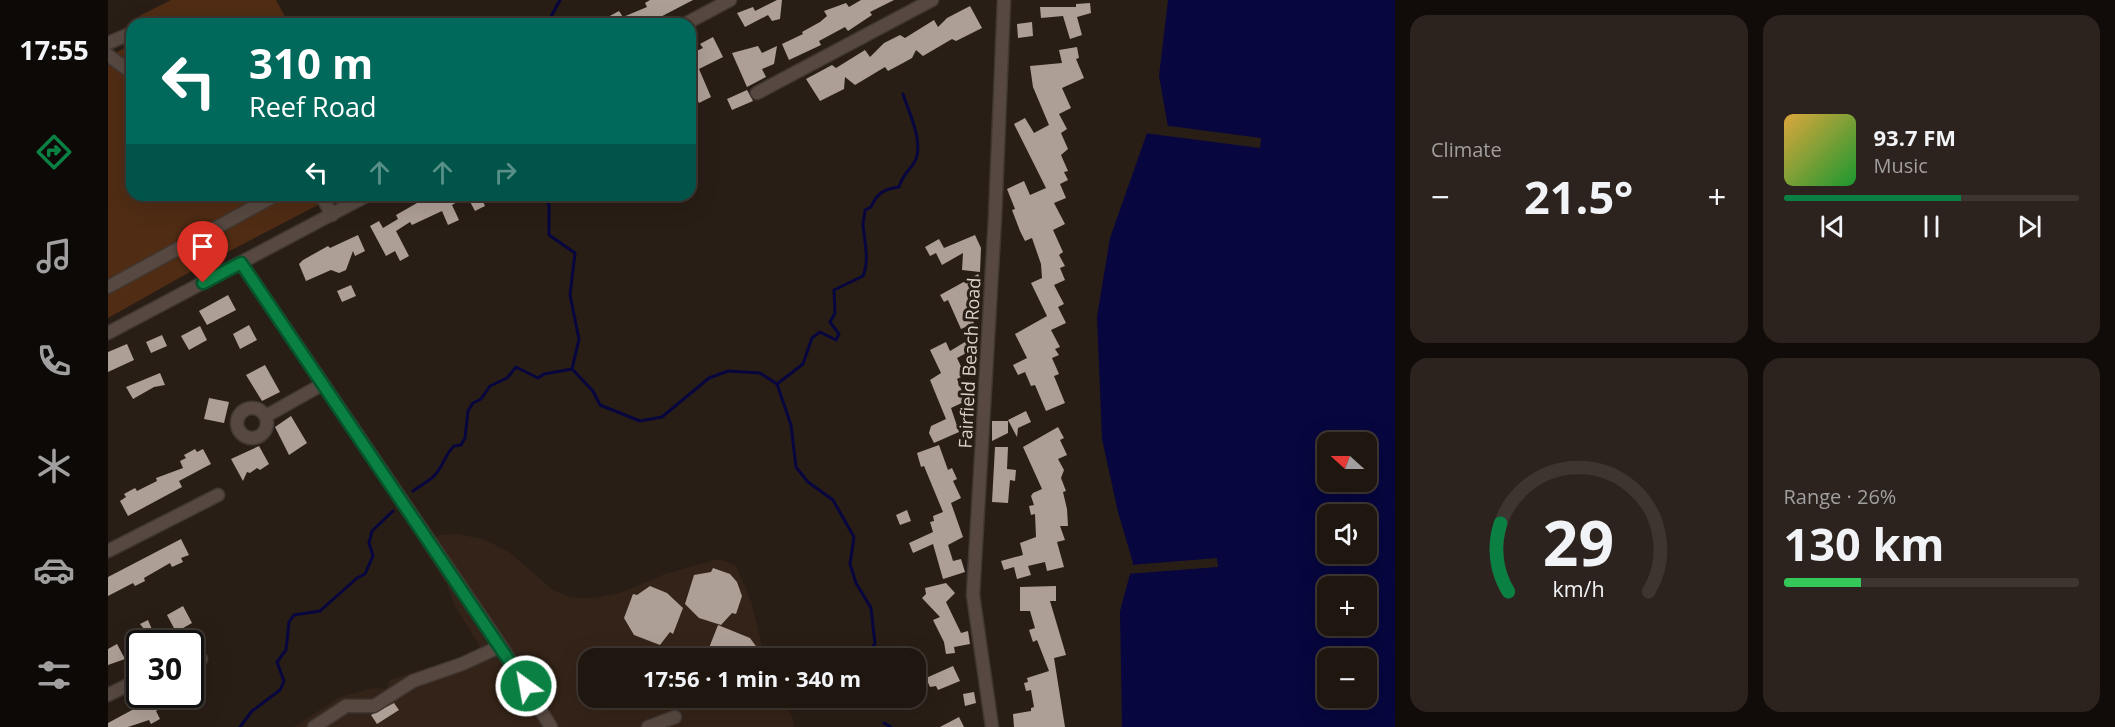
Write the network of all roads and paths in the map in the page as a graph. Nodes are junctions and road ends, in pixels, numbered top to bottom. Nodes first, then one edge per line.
1 (730, 0) edge
2 (932, 0) edge
3 (1004, 0) edge
4 (696, 18) edge
5 (126, 36) edge
6 (108, 43) edge
7 (108, 55) edge
8 (126, 68) edge
9 (758, 93) dead end
10 (265, 201) edge
11 (324, 201) edge
12 (357, 201) edge
13 (332, 215) junction
14 (241, 263) junction
15 (108, 287) edge
16 (108, 333) edge
17 (323, 384) junction
18 (266, 416) junction
19 (241, 432) junction
20 (249, 448) dead end
21 (218, 495) dead end
22 (108, 551) edge
23 (501, 646) junction
24 (126, 686) edge
25 (108, 695) edge
26 (675, 717) dead end
27 (314, 727) edge
28 (551, 727) edge
29 (648, 727) edge
30 (992, 727) edge

1 - 4 street
2 - 9 street
3 - 30 street, Fairfield Beach Road
5 - 6 street
7 - 8 street
10 - 15 street
11 - 13 street
12 - 13 street
13 - 14 street
14 - 16 street
14 - 17 street
17 - 18 street
17 - 23 street
18 - 19 street
18 - 19 street
19 - 20 street
21 - 22 street
23 - 27 street
23 - 28 street
24 - 25 street
26 - 29 street

